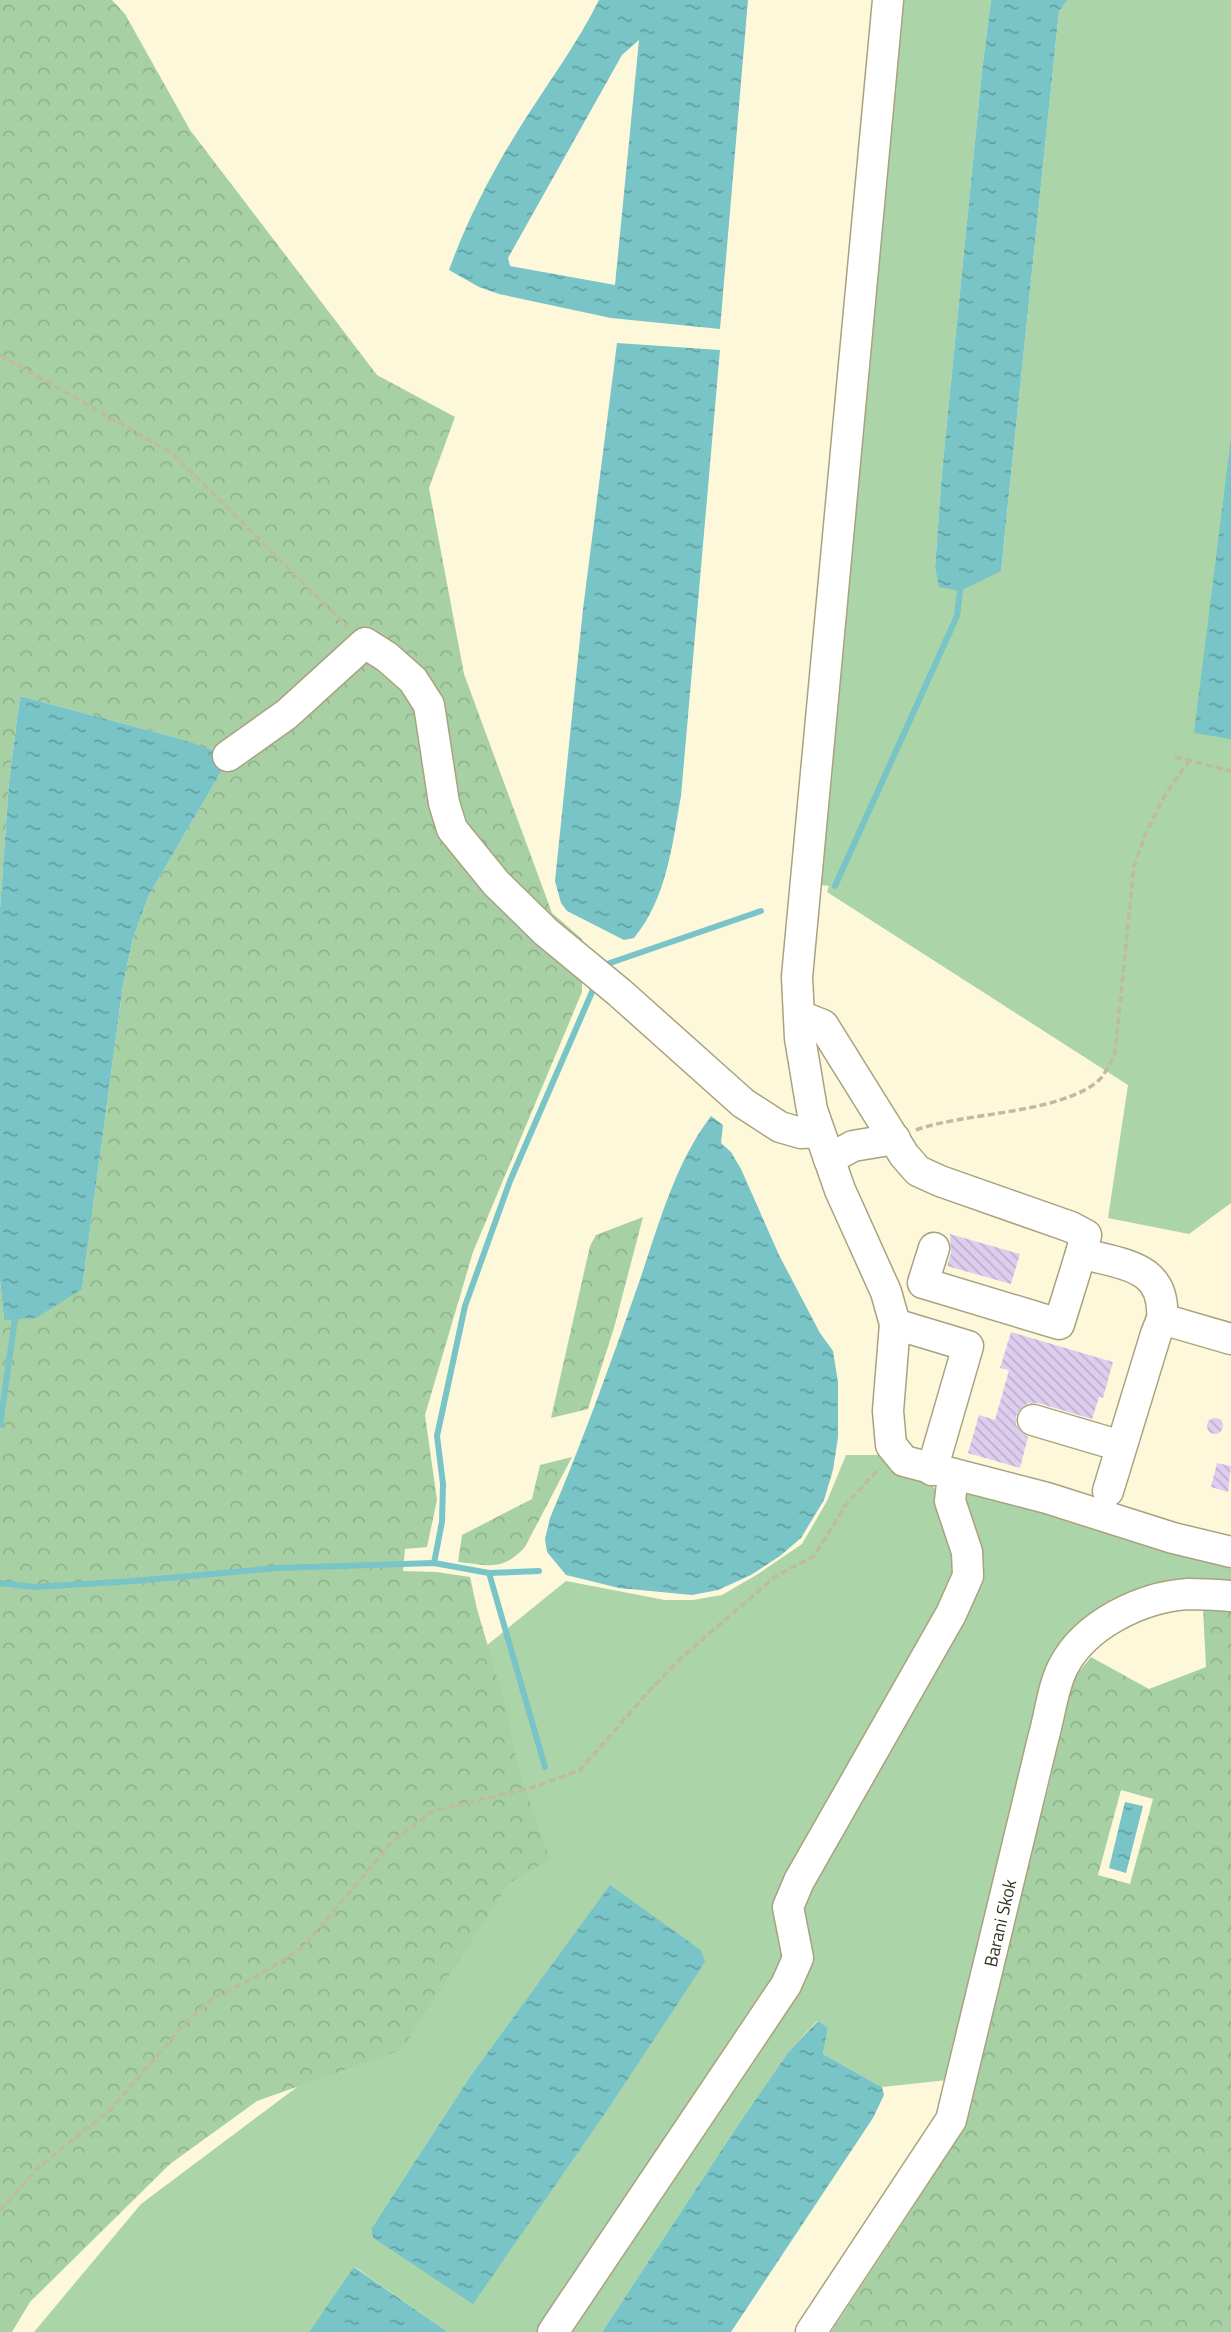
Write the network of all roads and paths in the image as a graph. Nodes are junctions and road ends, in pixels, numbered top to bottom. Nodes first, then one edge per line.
1 (888, 0) edge
2 (0, 355) edge
3 (365, 643) junction
4 (228, 756) dead end
5 (1175, 757) dead end
6 (1189, 761) junction
7 (1231, 771) edge
8 (800, 1016) junction
9 (895, 1139) junction
10 (824, 1146) junction
11 (934, 1248) dead end
12 (1081, 1253) junction
13 (1162, 1319) junction
14 (895, 1324) junction
15 (1231, 1339) edge
16 (1033, 1420) dead end
17 (1121, 1446) junction
18 (896, 1452) junction
19 (943, 1473) junction
20 (1108, 1491) dead end
21 (1231, 1552) edge
22 (1231, 1596) edge
23 (0, 2210) edge
24 (552, 2332) edge
25 (811, 2332) edge

1 - 8 lane
2 - 3 path
3 - 4 lane
3 - 10 lane
5 - 6 path
6 - 7 path
6 - 9 path
8 - 9 lane
8 - 10 lane
9 - 10 lane
9 - 12 lane
10 - 14 lane
11 - 12 lane
12 - 13 lane
13 - 15 lane
13 - 17 lane
14 - 18 lane
14 - 19 lane
16 - 17 lane
17 - 20 lane
18 - 19 lane
18 - 23 path
19 - 21 lane
19 - 24 lane
22 - 25 lane, Barani Skok

